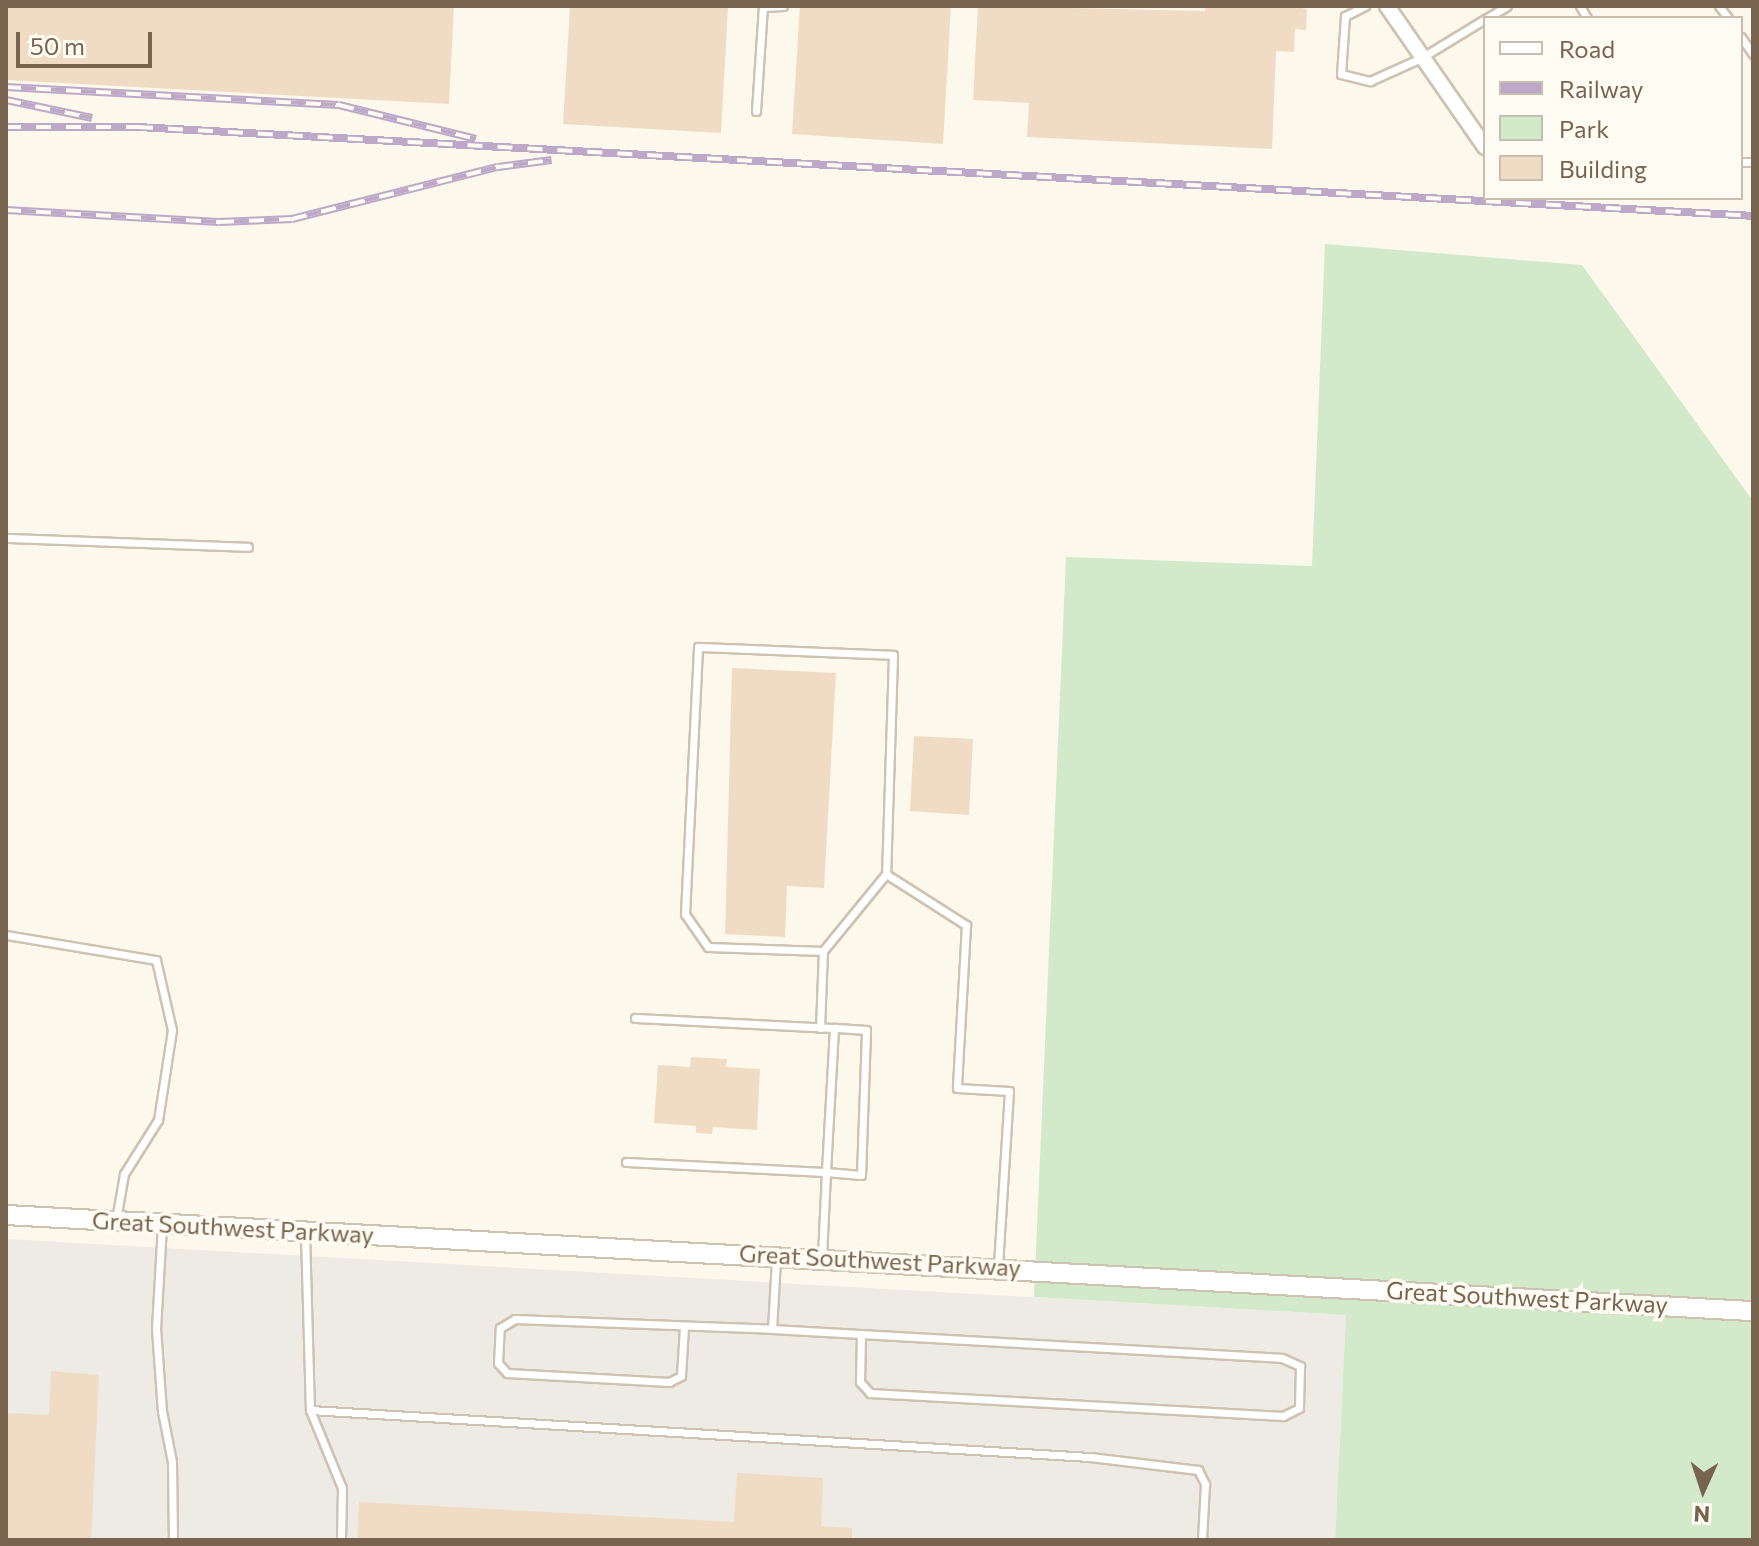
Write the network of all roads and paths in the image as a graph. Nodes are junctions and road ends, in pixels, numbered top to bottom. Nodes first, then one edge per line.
1 (763, 6) edge
2 (783, 6) edge
3 (1365, 6) edge
4 (1387, 6) edge
5 (1483, 21) edge
6 (1421, 58) junction
7 (756, 111) dead end
8 (1483, 144) edge
9 (6, 538) edge
10 (248, 547) dead end
11 (886, 874) junction
12 (6, 935) edge
13 (823, 951) junction
14 (635, 1018) dead end
15 (820, 1028) junction
16 (834, 1028) junction
17 (626, 1162) dead end
18 (826, 1172) junction
19 (6, 1215) edge
20 (116, 1221) junction
21 (162, 1223) junction
22 (305, 1231) junction
23 (776, 1254) junction
24 (822, 1256) junction
25 (998, 1266) junction
26 (1753, 1311) edge
27 (684, 1327) junction
28 (772, 1329) junction
29 (861, 1334) junction
30 (310, 1410) junction
31 (173, 1540) edge
32 (341, 1540) edge
33 (1202, 1540) edge

1 - 2 lane
1 - 7 lane
3 - 6 lane
4 - 6 street
5 - 6 lane
6 - 8 street
9 - 10 lane
11 - 13 lane
11 - 13 lane
11 - 25 lane
12 - 20 lane
13 - 15 lane
14 - 15 lane
15 - 16 lane
16 - 18 lane
16 - 18 lane
17 - 18 lane
18 - 24 lane
19 - 20 street, Great Southwest Parkway
20 - 21 street, Great Southwest Parkway
21 - 22 street, Great Southwest Parkway
21 - 31 lane
22 - 23 street, Great Southwest Parkway
22 - 30 lane
23 - 24 street, Great Southwest Parkway
23 - 28 lane
24 - 25 street, Great Southwest Parkway
25 - 26 street, Great Southwest Parkway
27 - 27 lane
27 - 28 lane
28 - 29 lane
29 - 29 lane
30 - 32 lane
30 - 33 lane

